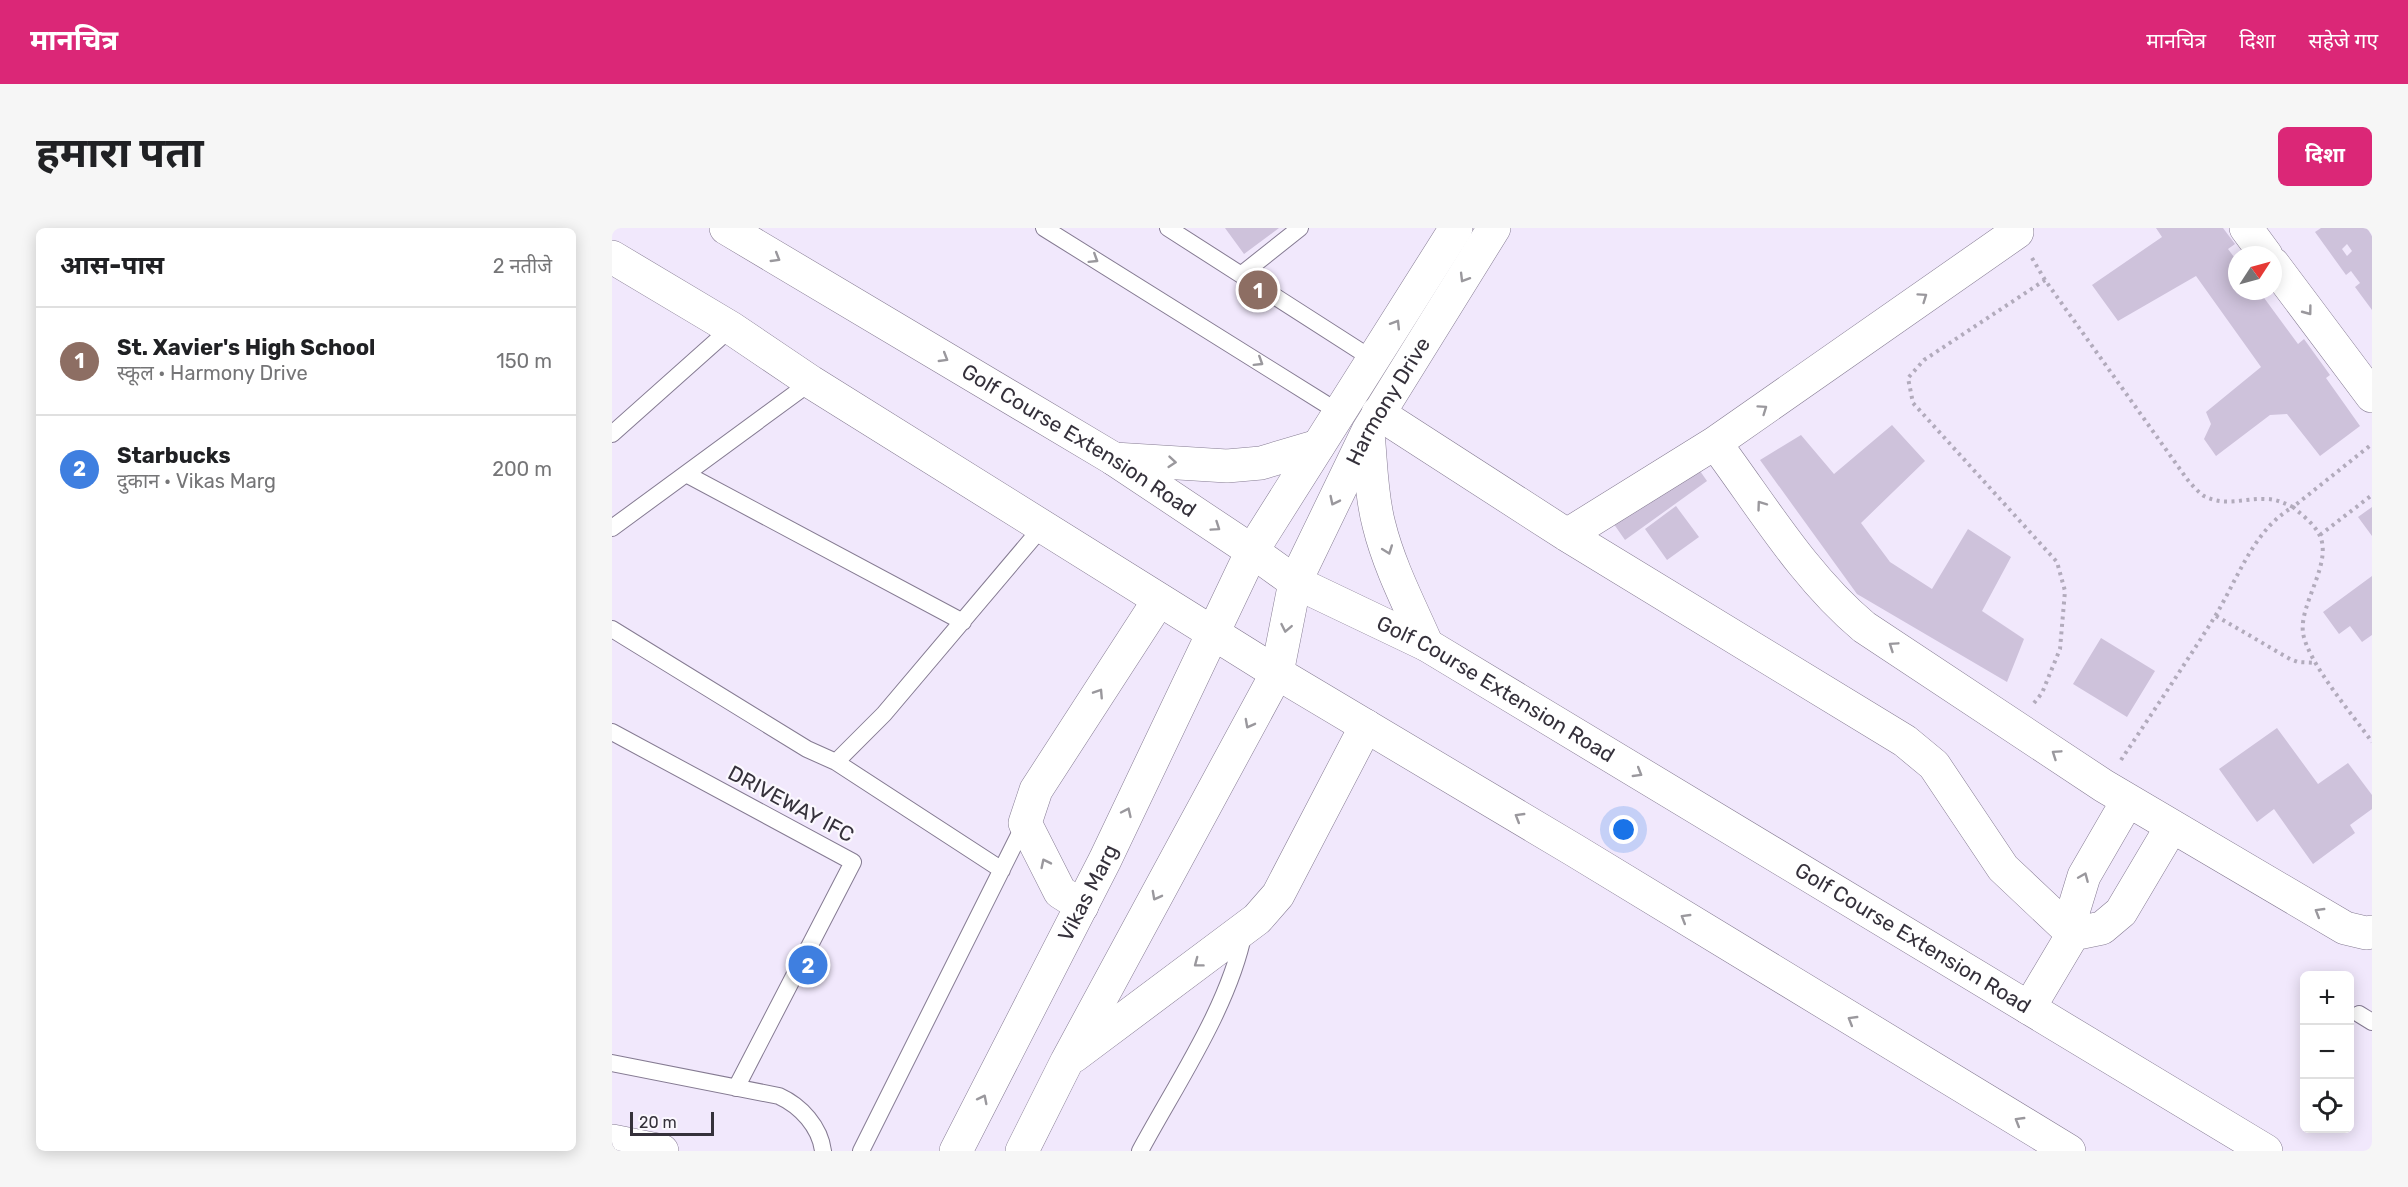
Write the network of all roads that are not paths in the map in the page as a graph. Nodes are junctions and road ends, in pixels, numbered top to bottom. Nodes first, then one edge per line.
1 (726, 228) edge
2 (1044, 228) edge
3 (1168, 228) edge
4 (1300, 228) edge
5 (1456, 228) edge
6 (1494, 228) edge
7 (2246, 228) edge
8 (2016, 230) edge
9 (2259, 246) edge
10 (612, 257) edge
11 (1242, 274) junction
12 (2282, 276) edge
13 (731, 328) junction
14 (1374, 360) junction
15 (811, 382) junction
16 (2372, 396) edge
17 (1340, 413) junction
18 (1373, 422) junction
19 (612, 434) edge
20 (1715, 443) junction
21 (1318, 446) junction
22 (1114, 459) junction
23 (686, 474) junction
24 (1042, 526) junction
25 (612, 528) edge
26 (1567, 535) junction
27 (1252, 551) junction
28 (1295, 582) junction
29 (1159, 600) junction
30 (963, 622) junction
31 (612, 629) edge
32 (1212, 632) junction
33 (1427, 645) junction
34 (1277, 673) junction
35 (1366, 726) junction
36 (612, 732) edge
37 (836, 762) junction
38 (2116, 793) junction
39 (1025, 823) junction
40 (2172, 826) junction
41 (1002, 870) junction
42 (1082, 906) junction
43 (1245, 928) junction
44 (2372, 932) edge
45 (2073, 934) junction
46 (2029, 1008) junction
47 (1067, 1061) junction
48 (612, 1063) edge
49 (736, 1088) junction
50 (612, 1141) edge
51 (662, 1151) edge
52 (823, 1151) edge
53 (861, 1151) edge
54 (956, 1151) edge
55 (1022, 1151) edge
56 (1140, 1151) edge
57 (2069, 1151) edge
58 (2266, 1151) edge

1 -> 22 main road, Golf Course Extension Road
2 -> 17 lane
3 - 11 lane
4 - 11 lane
14 -> 5 main road, Harmony Drive
6 -> 18 main road, Harmony Drive
7 - 9 main road
20 -> 8 main road
10 - 13 main road
11 - 14 lane
12 -> 16 main road
13 - 15 main road
13 - 19 lane
14 - 17 main road, Harmony Drive
15 - 23 lane
15 - 24 main road
17 - 21 main road, Harmony Drive
18 - 26 main road
18 -> 28 main road, Harmony Drive
18 -> 33 main road
20 - 26 main road
38 -> 20 main road
22 -> 21 main road
21 - 27 main road, Harmony Drive
22 -> 27 main road, Golf Course Extension Road
23 - 25 lane
23 - 30 lane
24 - 29 main road
24 - 30 lane
26 - 45 main road
27 - 28 main road, Golf Course Extension Road
27 - 32 main road, Harmony Drive
28 - 33 main road, Golf Course Extension Road
28 -> 34 main road, Harmony Drive
29 - 32 main road
39 -> 29 main road
30 - 37 lane
31 - 37 lane
32 - 34 main road
42 -> 32 main road, Vikas Marg
33 -> 46 main road, Golf Course Extension Road
34 - 35 main road
34 -> 47 main road, Harmony Drive
35 - 43 main road
57 -> 35 main road
36 - 49 lane, DRIVEWAY IFC
37 - 41 lane
38 - 40 main road
45 -> 38 main road
39 - 41 lane
42 -> 39 main road
44 -> 40 main road
40 - 45 main road
41 - 53 lane
54 -> 42 main road, Vikas Marg
43 -> 47 main road
43 - 56 lane
45 - 46 main road
46 - 58 main road, Golf Course Extension Road
47 - 55 main road, Harmony Drive
48 - 49 lane
49 - 52 lane
50 - 51 main road

